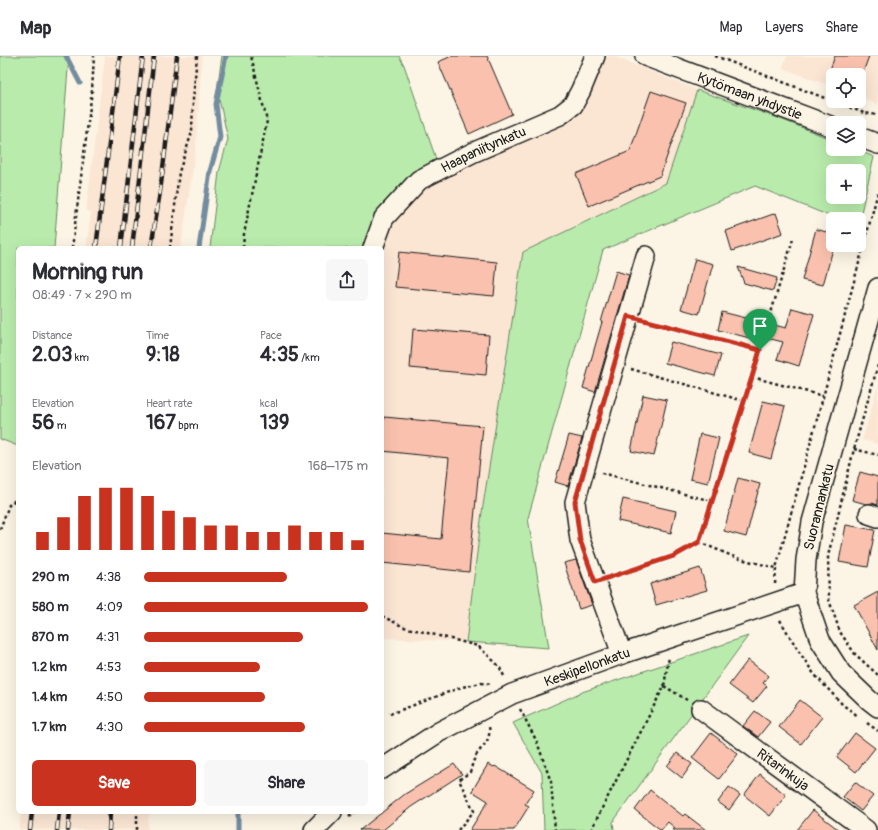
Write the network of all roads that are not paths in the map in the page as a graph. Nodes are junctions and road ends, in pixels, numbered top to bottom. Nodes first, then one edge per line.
1 (595, 56) edge
2 (645, 56) edge
3 (826, 124) edge
4 (866, 140) edge
5 (878, 144) edge
6 (374, 246) edge
7 (646, 256) dead end
8 (878, 288) edge
9 (804, 593) junction
10 (622, 654) junction
11 (878, 707) edge
12 (701, 709) road end
13 (384, 768) edge
14 (330, 814) edge
15 (314, 830) edge
16 (866, 830) edge

1 - 6 street, Haapaniitynkatu
2 - 3 street, Kytömaan yhdystie
4 - 5 street
7 - 10 street
8 - 9 street, Suorannankatu
9 - 10 street, Keskipellonkatu
9 - 11 street, Suorannankatu
10 - 13 street, Keskipellonkatu
12 - 16 street, Ritarinkuja
14 - 15 street

